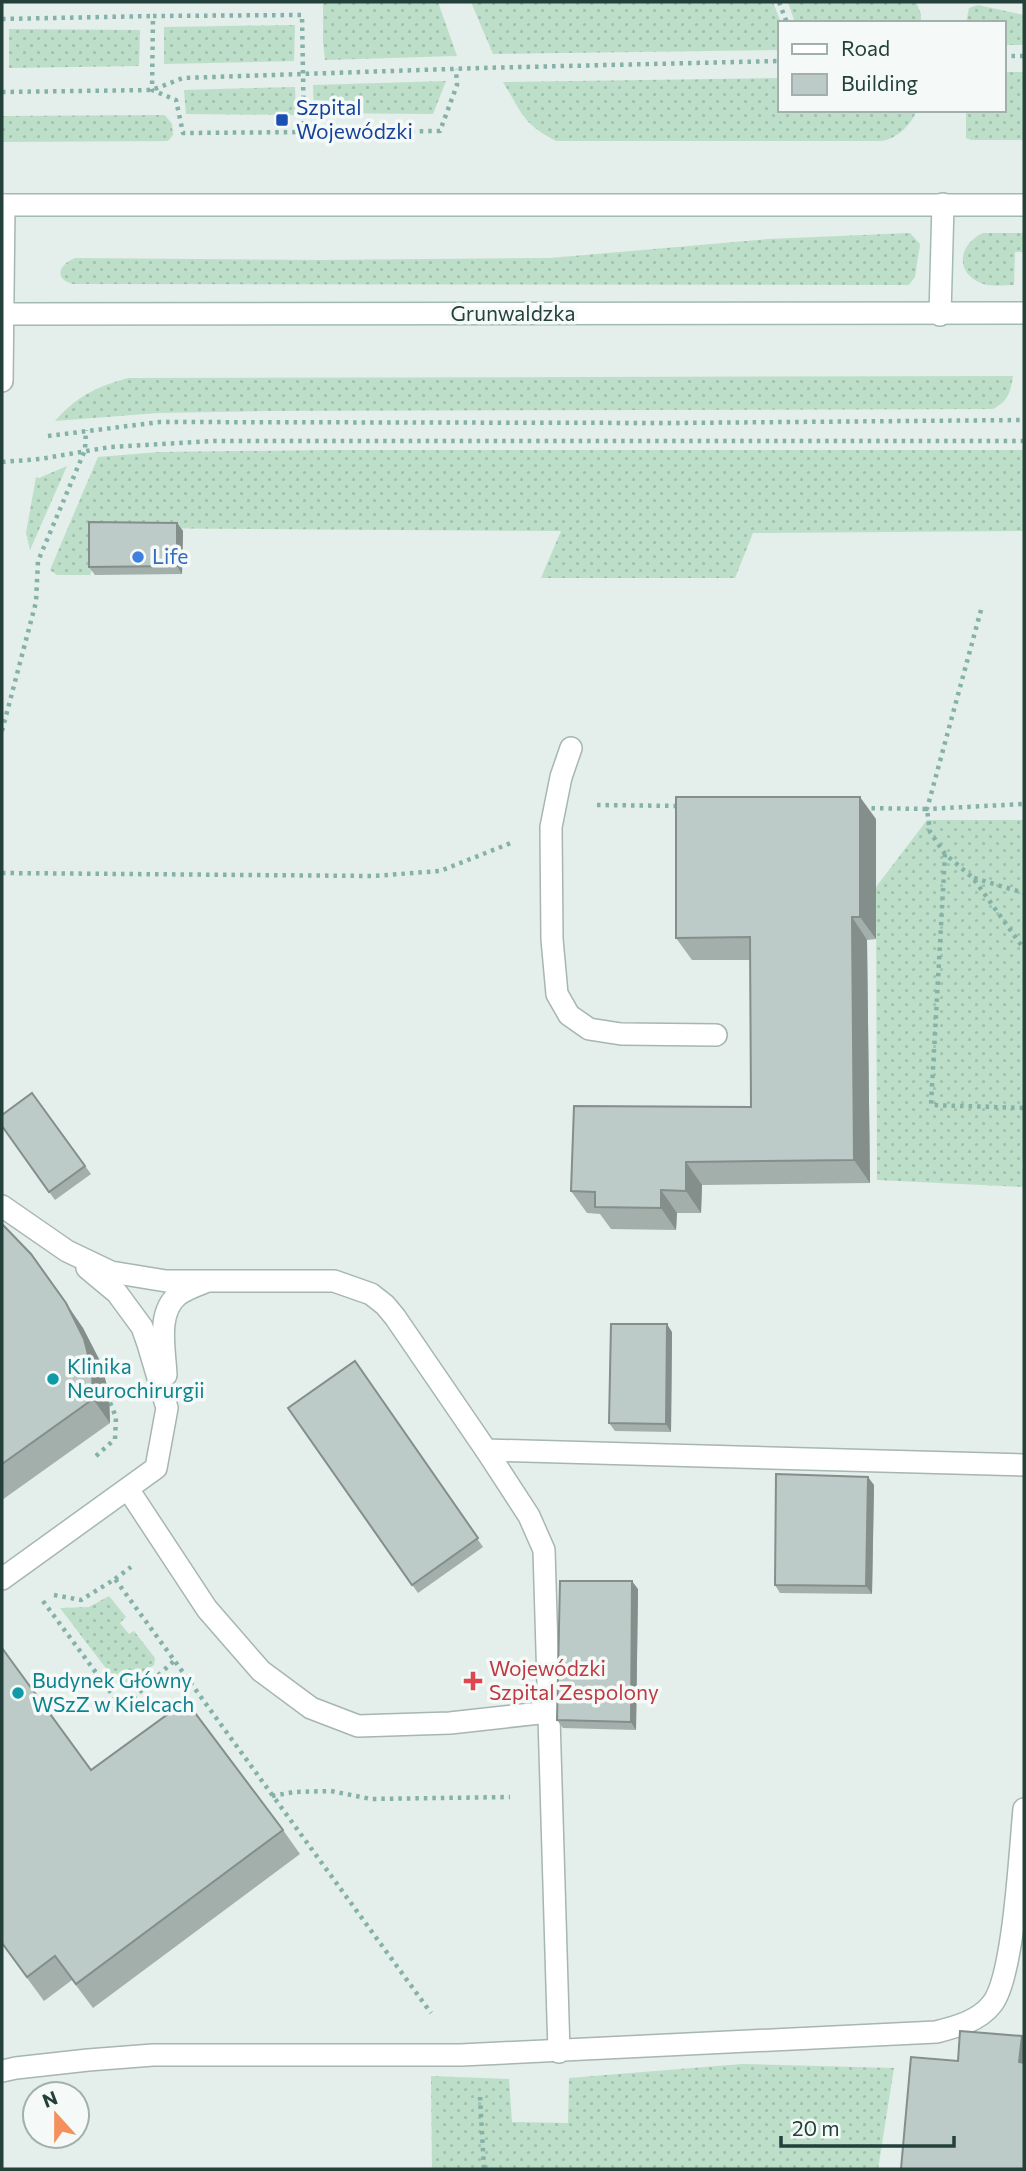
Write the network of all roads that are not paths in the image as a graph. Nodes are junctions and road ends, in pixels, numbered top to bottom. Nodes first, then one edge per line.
1 (3, 205) edge
2 (943, 205) junction
3 (1024, 205) edge
4 (1024, 313) edge
5 (2, 314) edge
6 (940, 314) junction
7 (2, 381) edge
8 (570, 748) dead end
9 (716, 1035) dead end
10 (2, 1206) edge
11 (67, 1251) junction
12 (208, 1281) junction
13 (167, 1408) junction
14 (486, 1450) junction
15 (1024, 1465) edge
16 (128, 1489) junction
17 (2, 1579) edge
18 (550, 1712) junction
19 (1024, 1809) edge
20 (1018, 1933) edge
21 (559, 2052) junction
22 (2, 2071) edge

1 - 2 main road
1 - 5 main road
2 - 3 main road
2 - 6 main road
4 - 6 main road, Grunwaldzka
5 - 6 main road, Grunwaldzka
5 - 7 main road
8 - 9 main road
10 - 11 main road
11 - 12 main road
11 - 13 main road
12 - 13 main road
12 - 14 main road
13 - 16 main road
14 - 15 main road
14 - 18 main road
16 - 17 main road
16 - 18 main road
18 - 21 main road
19 - 20 main road
20 - 21 main road
21 - 22 main road

